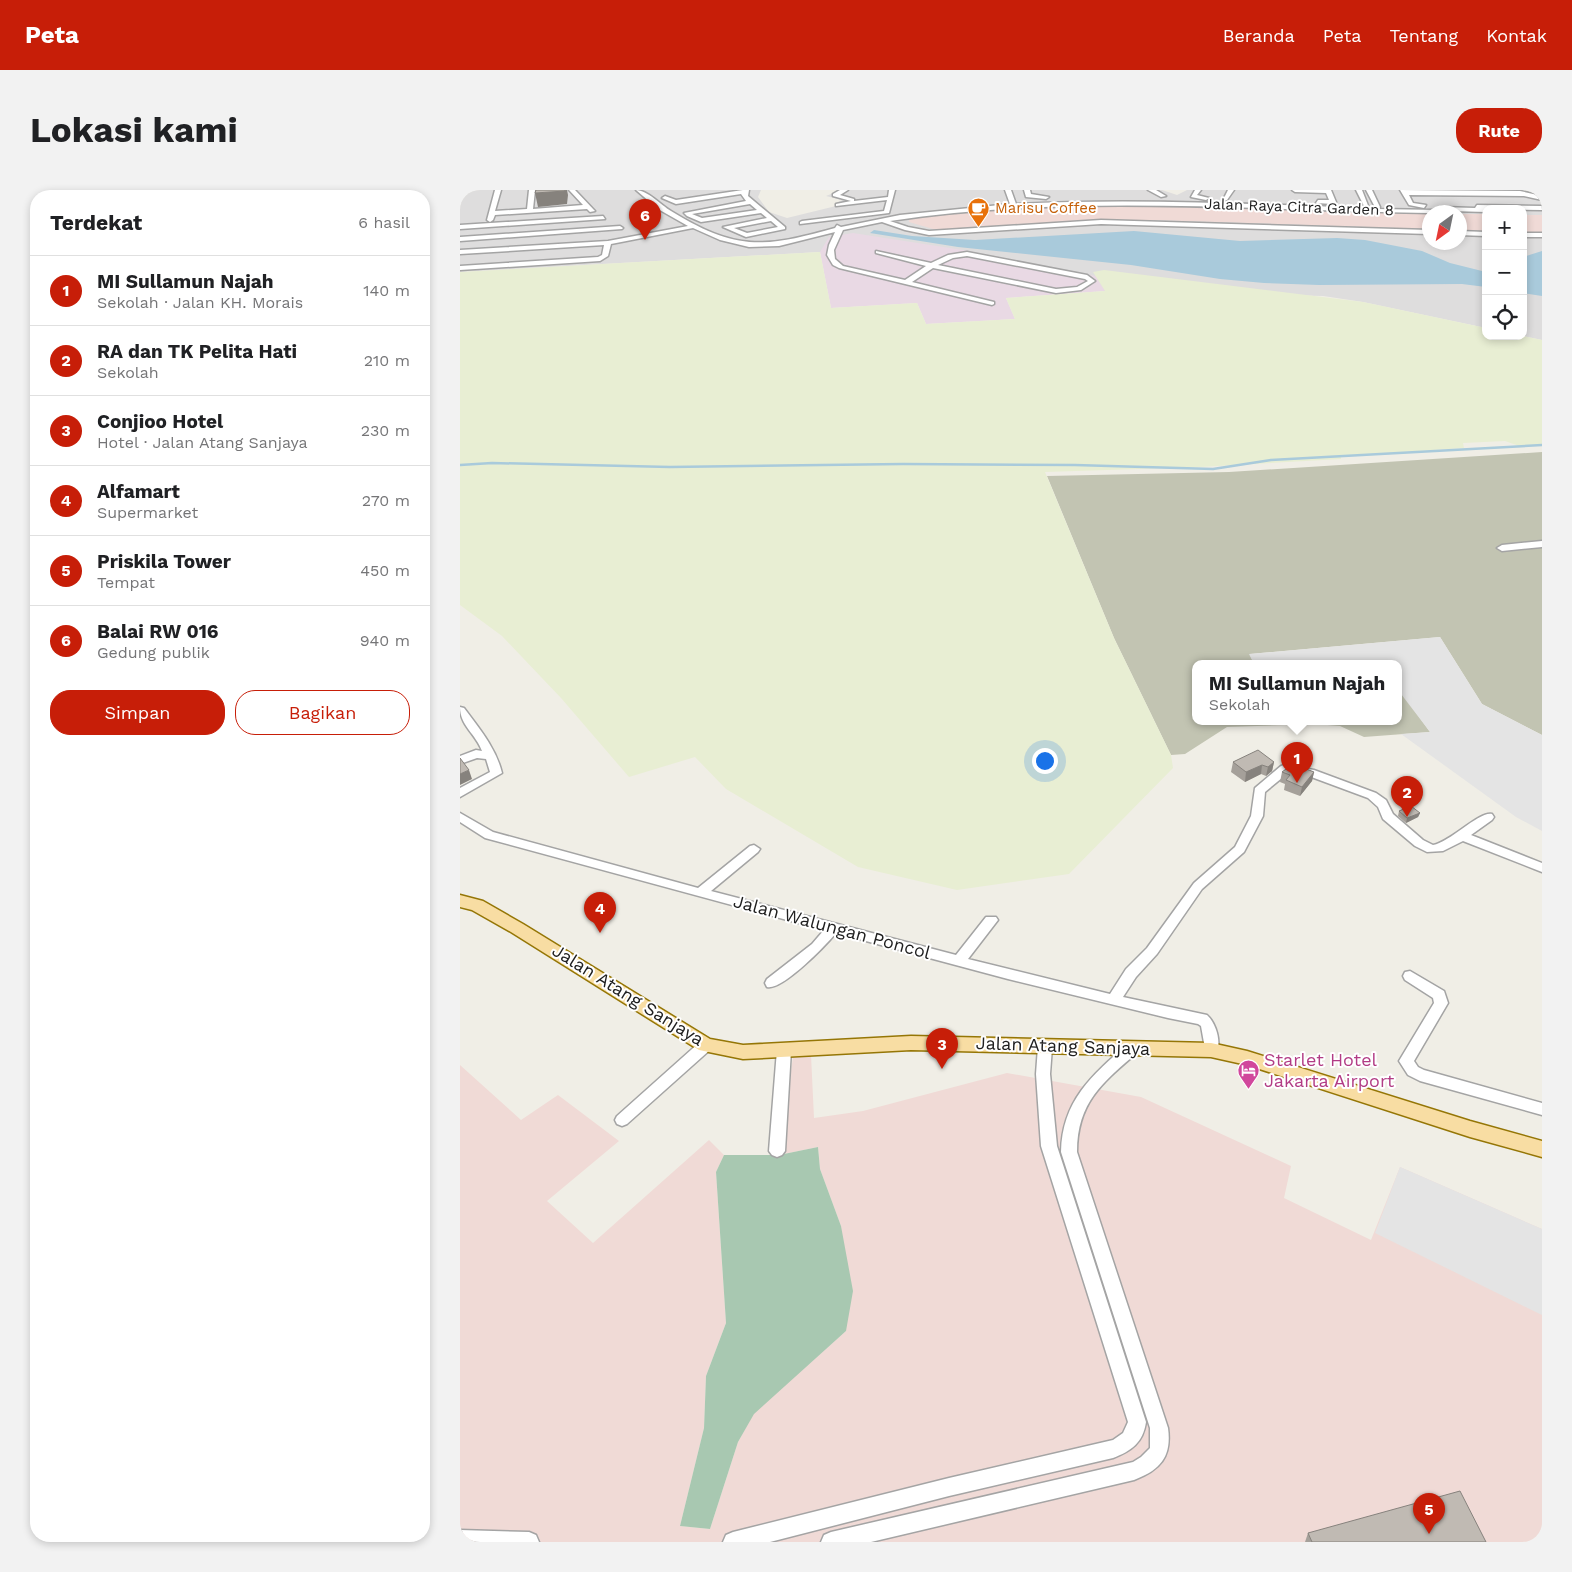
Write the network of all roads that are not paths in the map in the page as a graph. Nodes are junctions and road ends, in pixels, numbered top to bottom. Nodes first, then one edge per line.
1 (498, 190) edge
2 (532, 190) edge
3 (572, 190) edge
4 (639, 190) edge
5 (651, 190) edge
6 (845, 190) edge
7 (887, 190) edge
8 (892, 190) edge
9 (1008, 190) edge
10 (1027, 190) edge
11 (1151, 190) edge
12 (1198, 190) edge
13 (1231, 190) edge
14 (1295, 190) edge
15 (1359, 190) edge
16 (1369, 190) edge
17 (1511, 190) edge
18 (745, 191) edge
19 (1328, 191) edge
20 (722, 192) edge
21 (1404, 192) edge
22 (1527, 194) junction
23 (890, 198) junction
24 (1542, 198) edge
25 (1225, 199) junction
26 (751, 202) junction
27 (861, 202) junction
28 (838, 204) dead end
29 (1366, 204) junction
30 (1376, 204) junction
31 (1013, 205) junction
32 (587, 207) junction
33 (1330, 208) junction
34 (530, 211) junction
35 (762, 211) junction
36 (1422, 211) edge
37 (1482, 211) edge
38 (1482, 211) edge
39 (1542, 211) edge
40 (1467, 212) edge
41 (1527, 212) edge
42 (492, 213) junction
43 (892, 217) junction
44 (603, 218) junction
45 (774, 220) junction
46 (880, 220) junction
47 (802, 223) dead end
48 (489, 225) junction
49 (695, 226) junction
50 (460, 227) edge
51 (1335, 227) junction
52 (620, 228) junction
53 (838, 228) junction
54 (948, 232) junction
55 (1422, 232) edge
56 (1467, 233) edge
57 (1482, 234) edge
58 (1527, 235) edge
59 (1542, 235) edge
60 (637, 238) junction
61 (460, 239) edge
62 (608, 243) junction
63 (460, 252) edge
64 (878, 252) dead end
65 (933, 266) junction
66 (460, 268) edge
67 (905, 283) junction
68 (992, 303) dead end
69 (1542, 544) edge
70 (1502, 548) dead end
71 (460, 710) edge
72 (489, 756) junction
73 (460, 760) edge
74 (460, 793) edge
75 (460, 817) edge
76 (1488, 817) dead end
77 (1462, 836) junction
78 (754, 849) dead end
79 (1542, 868) edge
80 (701, 892) junction
81 (460, 901) edge
82 (991, 920) dead end
83 (830, 932) dead end
84 (959, 961) junction
85 (1410, 976) dead end
86 (772, 983) dead end
87 (1114, 999) junction
88 (1209, 1035) junction
89 (706, 1045) junction
90 (1045, 1047) junction
91 (1133, 1048) junction
92 (784, 1050) junction
93 (1542, 1109) edge
94 (622, 1120) dead end
95 (1542, 1149) edge
96 (777, 1151) dead end
97 (460, 1540) edge
98 (529, 1542) edge
99 (734, 1542) edge
100 (831, 1542) edge

1 - 42 street
2 - 34 street
3 - 32 street
4 - 49 street, Jalan Raya Citra Garden 8
5 - 20 street
6 - 27 street
7 - 27 street
8 - 23 street
9 - 31 street
10 - 11 street
12 - 25 street
13 - 25 street
14 - 19 street
15 - 29 street
16 - 30 street
17 - 22 street
18 - 20 street
18 - 26 street
19 - 25 street
21 - 22 street
21 - 39 street
22 - 24 street
23 - 27 street
23 - 47 street
26 - 35 street
26 - 35 street
27 - 28 street
29 - 30 street, Jalan Raya Citra Garden 8
29 - 33 street, Jalan Raya Citra Garden 8
30 - 37 street, Jalan Raya Citra Garden 8
31 - 33 street, Jalan Raya Citra Garden 8
31 - 43 street, Jalan Raya Citra Garden 8
32 - 34 street
32 - 44 street
33 - 36 street, Jalan Raya Citra Garden 8
33 - 51 street
34 - 42 street
35 - 45 street
38 - 40 street, Jalan Raya Citra Garden 8
39 - 41 street
42 - 48 street
43 - 46 street, Jalan Raya Citra Garden 8
43 - 53 street, Jalan Raya Citra Garden 8
43 - 54 street
44 - 48 street
44 - 52 street
45 - 45 street
46 - 53 street, Jalan Raya Citra Garden 8
46 - 54 street
48 - 50 street
49 - 53 street, Jalan Raya Citra Garden 8
49 - 60 street
51 - 54 street
51 - 55 street
52 - 60 street
52 - 61 street
53 - 67 street
56 - 57 street
58 - 59 street
60 - 62 street
62 - 63 street
62 - 66 street
64 - 65 street
65 - 65 street
65 - 67 street
67 - 68 street
69 - 70 street
71 - 72 street
72 - 73 street
72 - 74 street
75 - 80 street, Jalan Walungan Poncol
76 - 77 street
77 - 79 street
77 - 87 street
78 - 80 street
80 - 84 street, Jalan Walungan Poncol
81 - 89 main road, Jalan Atang Sanjaya
82 - 84 street
83 - 86 street
84 - 87 street, Jalan Walungan Poncol
85 - 93 street
87 - 88 street, Jalan Walungan Poncol
88 - 91 main road, Jalan Atang Sanjaya
88 - 95 main road, Jalan Atang Sanjaya
89 - 92 main road, Jalan Atang Sanjaya
89 - 94 street
90 - 91 main road, Jalan Atang Sanjaya
90 - 92 main road, Jalan Atang Sanjaya
90 - 99 street
91 - 100 street
92 - 96 street
97 - 98 street

